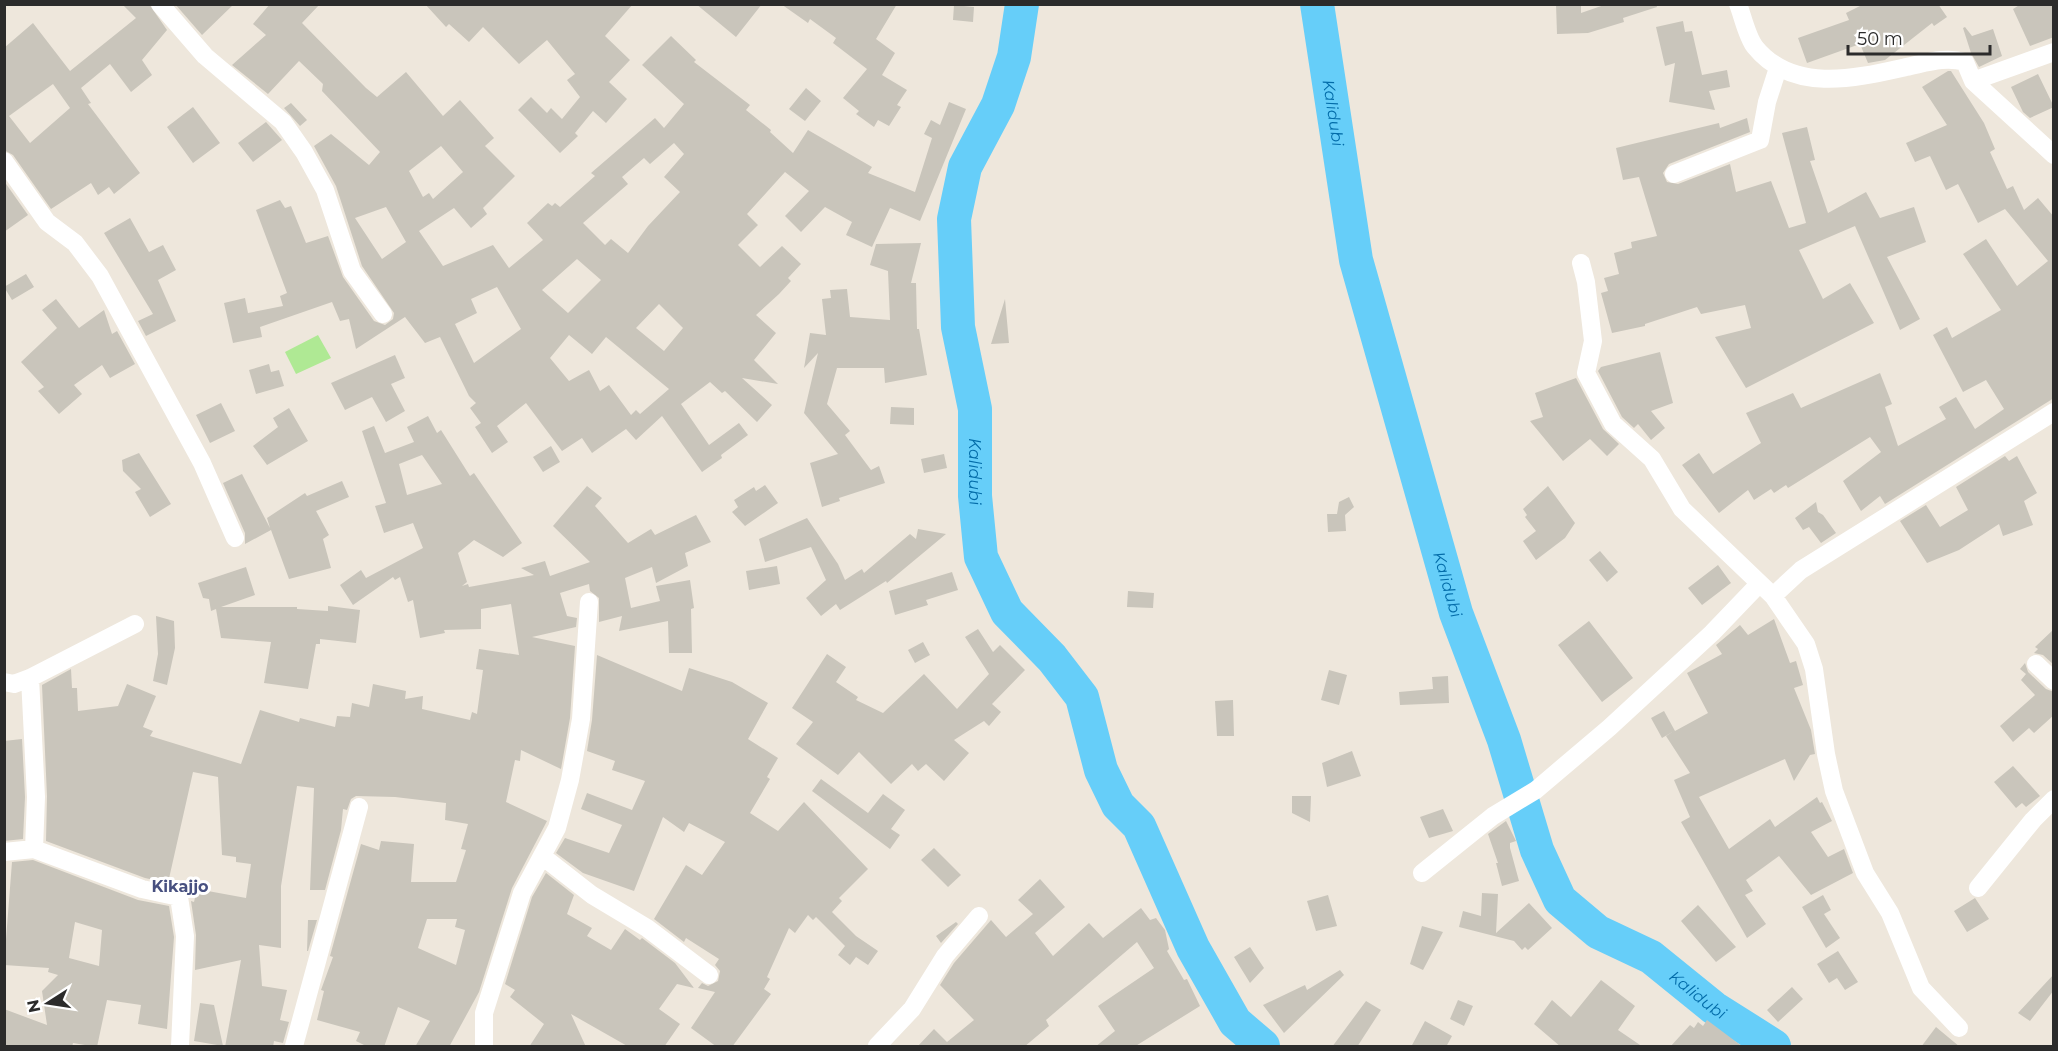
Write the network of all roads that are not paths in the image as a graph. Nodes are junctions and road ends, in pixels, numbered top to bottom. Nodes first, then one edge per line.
1 (160, 4) edge
2 (1738, 4) edge
3 (2054, 52) edge
4 (1778, 68) junction
5 (1973, 81) junction
6 (2054, 155) edge
7 (4, 161) edge
8 (1674, 174) dead end
9 (1581, 262) dead end
10 (383, 314) dead end
11 (2054, 412) edge
12 (235, 538) dead end
13 (1766, 590) junction
14 (590, 602) dead end
15 (135, 624) dead end
16 (2036, 664) dead end
17 (30, 678) junction
18 (2054, 681) edge
19 (4, 682) edge
20 (2054, 799) edge
21 (358, 807) dead end
22 (34, 849) junction
23 (4, 852) edge
24 (542, 856) junction
25 (1422, 873) dead end
26 (1978, 888) dead end
27 (979, 916) dead end
28 (709, 975) dead end
29 (1959, 1028) dead end
30 (180, 1047) edge
31 (294, 1047) edge
32 (484, 1047) edge
33 (876, 1047) edge

1 - 10 street
2 - 4 street
3 - 5 street
4 - 5 street
4 - 8 street
5 - 6 street
7 - 12 street
9 - 13 street
11 - 13 street
13 - 25 street
13 - 29 street
14 - 24 street
15 - 17 street
16 - 18 street
17 - 19 street
17 - 22 street
20 - 26 street
21 - 31 street
22 - 23 street
22 - 30 street
24 - 28 street
24 - 32 street
27 - 33 street

